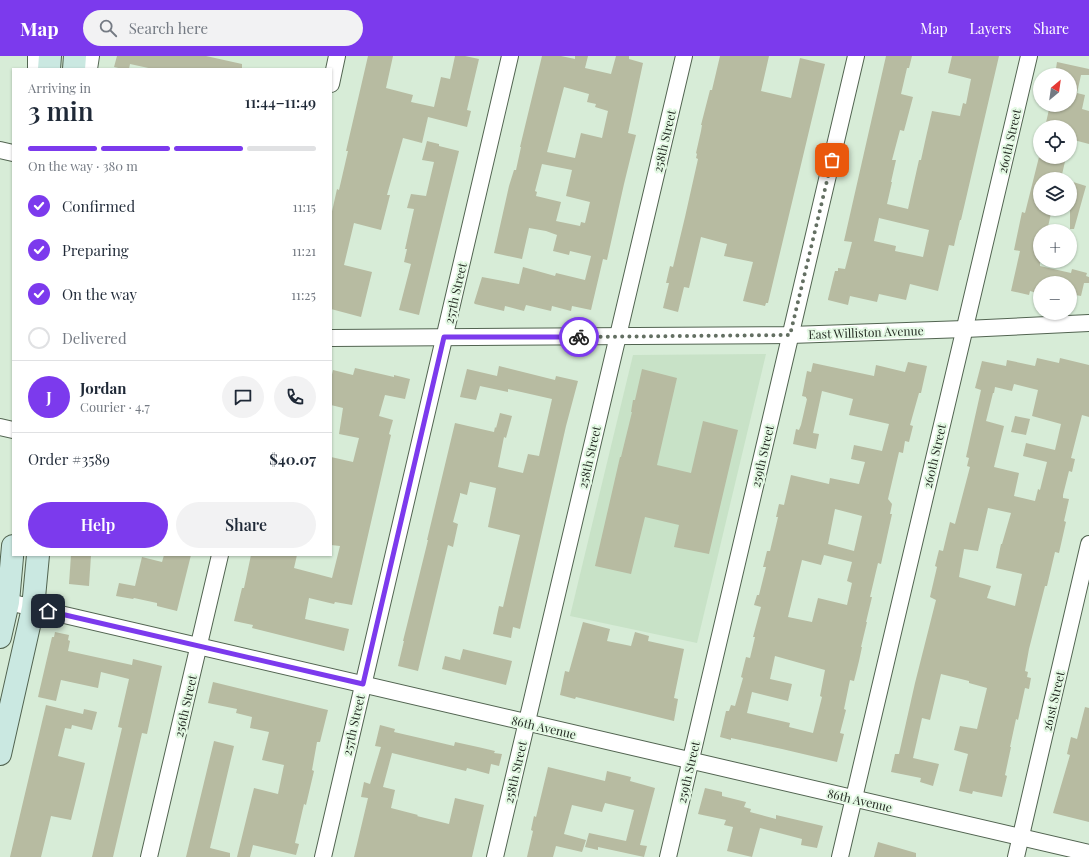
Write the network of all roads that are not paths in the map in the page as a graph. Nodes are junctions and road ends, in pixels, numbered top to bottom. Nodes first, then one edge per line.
1 (36, 56) edge
2 (50, 56) edge
3 (75, 56) edge
4 (91, 56) edge
5 (510, 56) edge
6 (684, 56) edge
7 (856, 56) edge
8 (1029, 56) edge
9 (333, 57) edge
10 (36, 68) edge
11 (49, 68) edge
12 (74, 68) edge
13 (89, 68) edge
14 (332, 70) edge
15 (0, 150) edge
16 (12, 153) edge
17 (1089, 323) edge
18 (965, 329) junction
19 (790, 335) junction
20 (618, 336) junction
21 (444, 337) junction
22 (332, 338) edge
23 (0, 427) edge
24 (12, 430) edge
25 (1089, 544) edge
26 (12, 552) edge
27 (38, 556) edge
28 (220, 556) edge
29 (4, 601) edge
30 (33, 608) junction
31 (0, 637) edge
32 (199, 645) junction
33 (363, 684) junction
34 (527, 723) junction
35 (0, 754) edge
36 (690, 761) junction
37 (854, 799) junction
38 (1020, 836) junction
39 (1089, 853) edge
40 (149, 857) edge
41 (323, 857) edge
42 (495, 857) edge
43 (668, 857) edge
44 (840, 857) edge
45 (1016, 857) edge

1 - 10 street
2 - 11 main road
3 - 12 main road
4 - 13 street
5 - 21 street, 257th Street
6 - 20 street, 258th Street
7 - 19 street, 259th Street
8 - 18 street, 260th Street
9 - 14 street
15 - 16 street
17 - 18 street, East Williston Avenue
18 - 19 street, East Williston Avenue
18 - 37 street, 260th Street
19 - 20 street, East Williston Avenue
19 - 36 street, 259th Street
20 - 21 street, East Williston Avenue
20 - 34 street, 258th Street
21 - 22 street, East Williston Avenue
21 - 33 street, 257th Street
23 - 24 street
25 - 38 street, 261st Street
26 - 29 main road
27 - 30 main road
28 - 32 street, 256th Street
29 - 30 street, 86th Avenue
29 - 31 main road
30 - 32 street, 86th Avenue
30 - 35 main road
32 - 33 street, 86th Avenue
32 - 40 street, 256th Street
33 - 34 street, 86th Avenue
33 - 41 street, 257th Street
34 - 36 street, 86th Avenue
34 - 42 street, 258th Street
36 - 37 street, 86th Avenue
36 - 43 street, 259th Street
37 - 38 street, 86th Avenue
37 - 44 street, 260th Street
38 - 39 street, 86th Avenue
38 - 45 street, 261st Street

